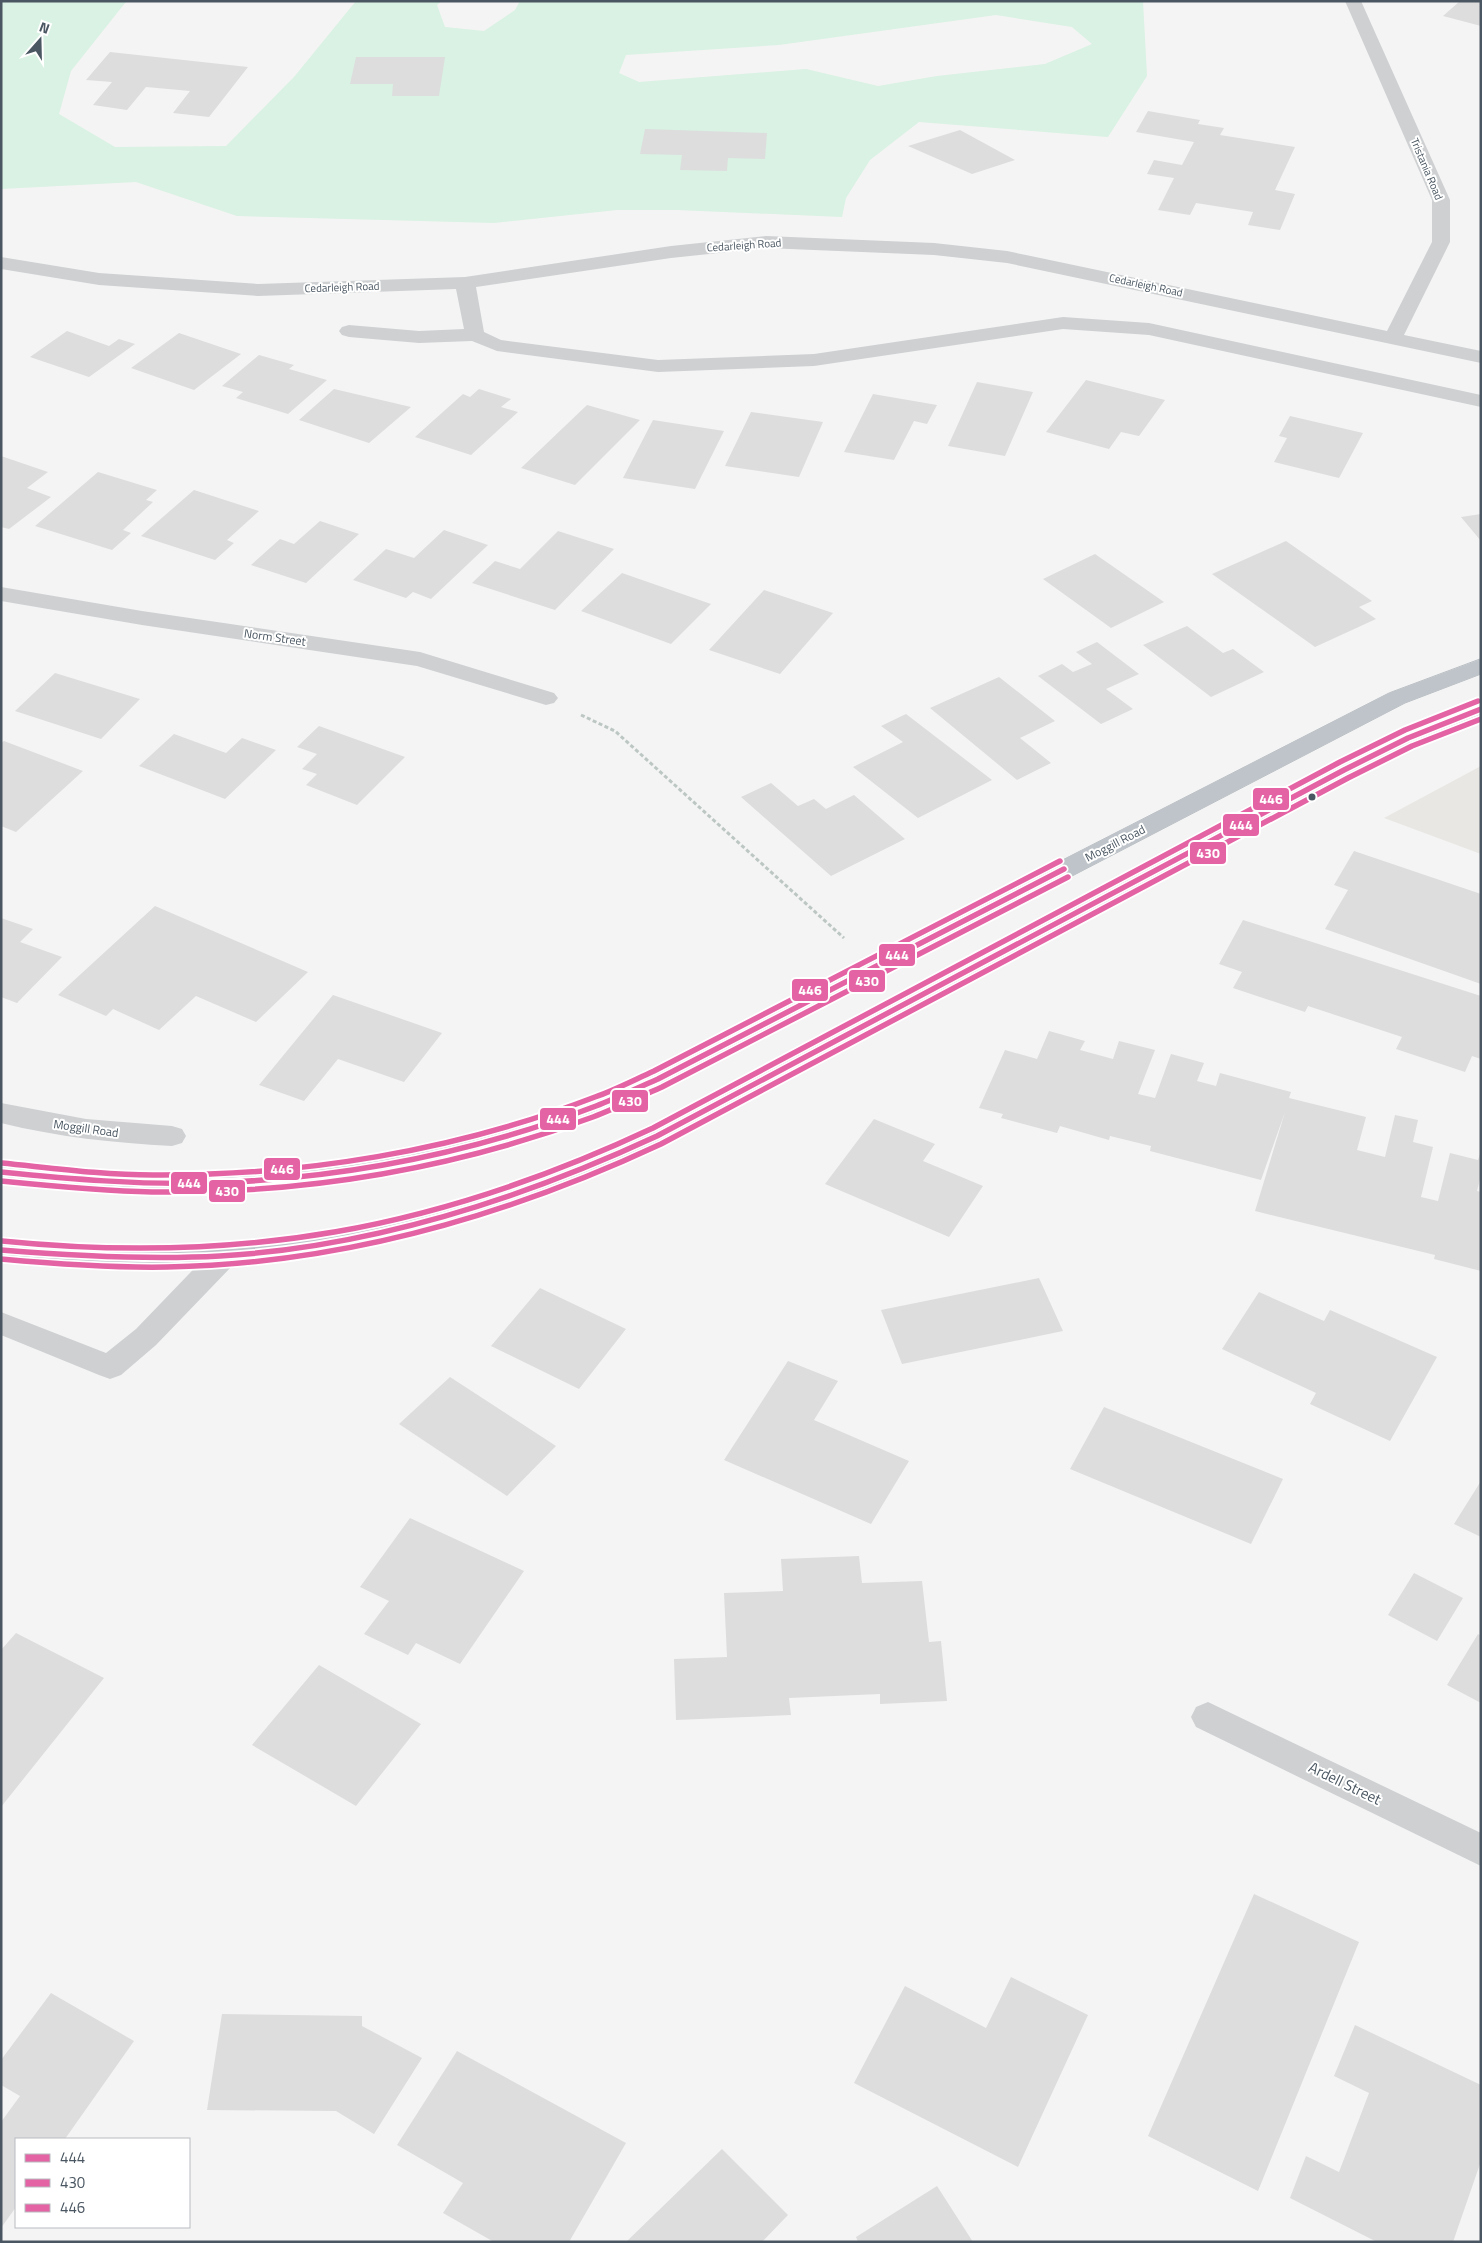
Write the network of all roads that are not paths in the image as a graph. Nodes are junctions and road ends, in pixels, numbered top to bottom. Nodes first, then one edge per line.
1 (1353, 1) edge
2 (1, 263) edge
3 (465, 283) junction
4 (349, 331) dead end
5 (475, 335) junction
6 (1393, 338) junction
7 (1481, 357) edge
8 (1481, 401) edge
9 (10, 595) edge
10 (1, 613) edge
11 (1481, 666) edge
12 (546, 698) road end
13 (1481, 709) edge
14 (1, 1113) edge
15 (172, 1136) dead end
16 (1, 1172) edge
17 (1, 1250) edge
18 (224, 1256) junction
19 (1, 1323) edge
20 (1208, 1717) dead end
21 (1481, 1850) edge

1 - 6 street, Tristania Road
2 - 3 street, Cedarleigh Road
3 - 5 street
3 - 6 street, Cedarleigh Road
4 - 5 street
5 - 8 street
6 - 7 street, Cedarleigh Road
9 - 10 street
9 - 12 street, Norm Street
11 - 16 highway, Moggill Road
13 - 18 highway
14 - 15 street, Moggill Road
17 - 18 highway
18 - 19 street
20 - 21 street, Ardell Street

